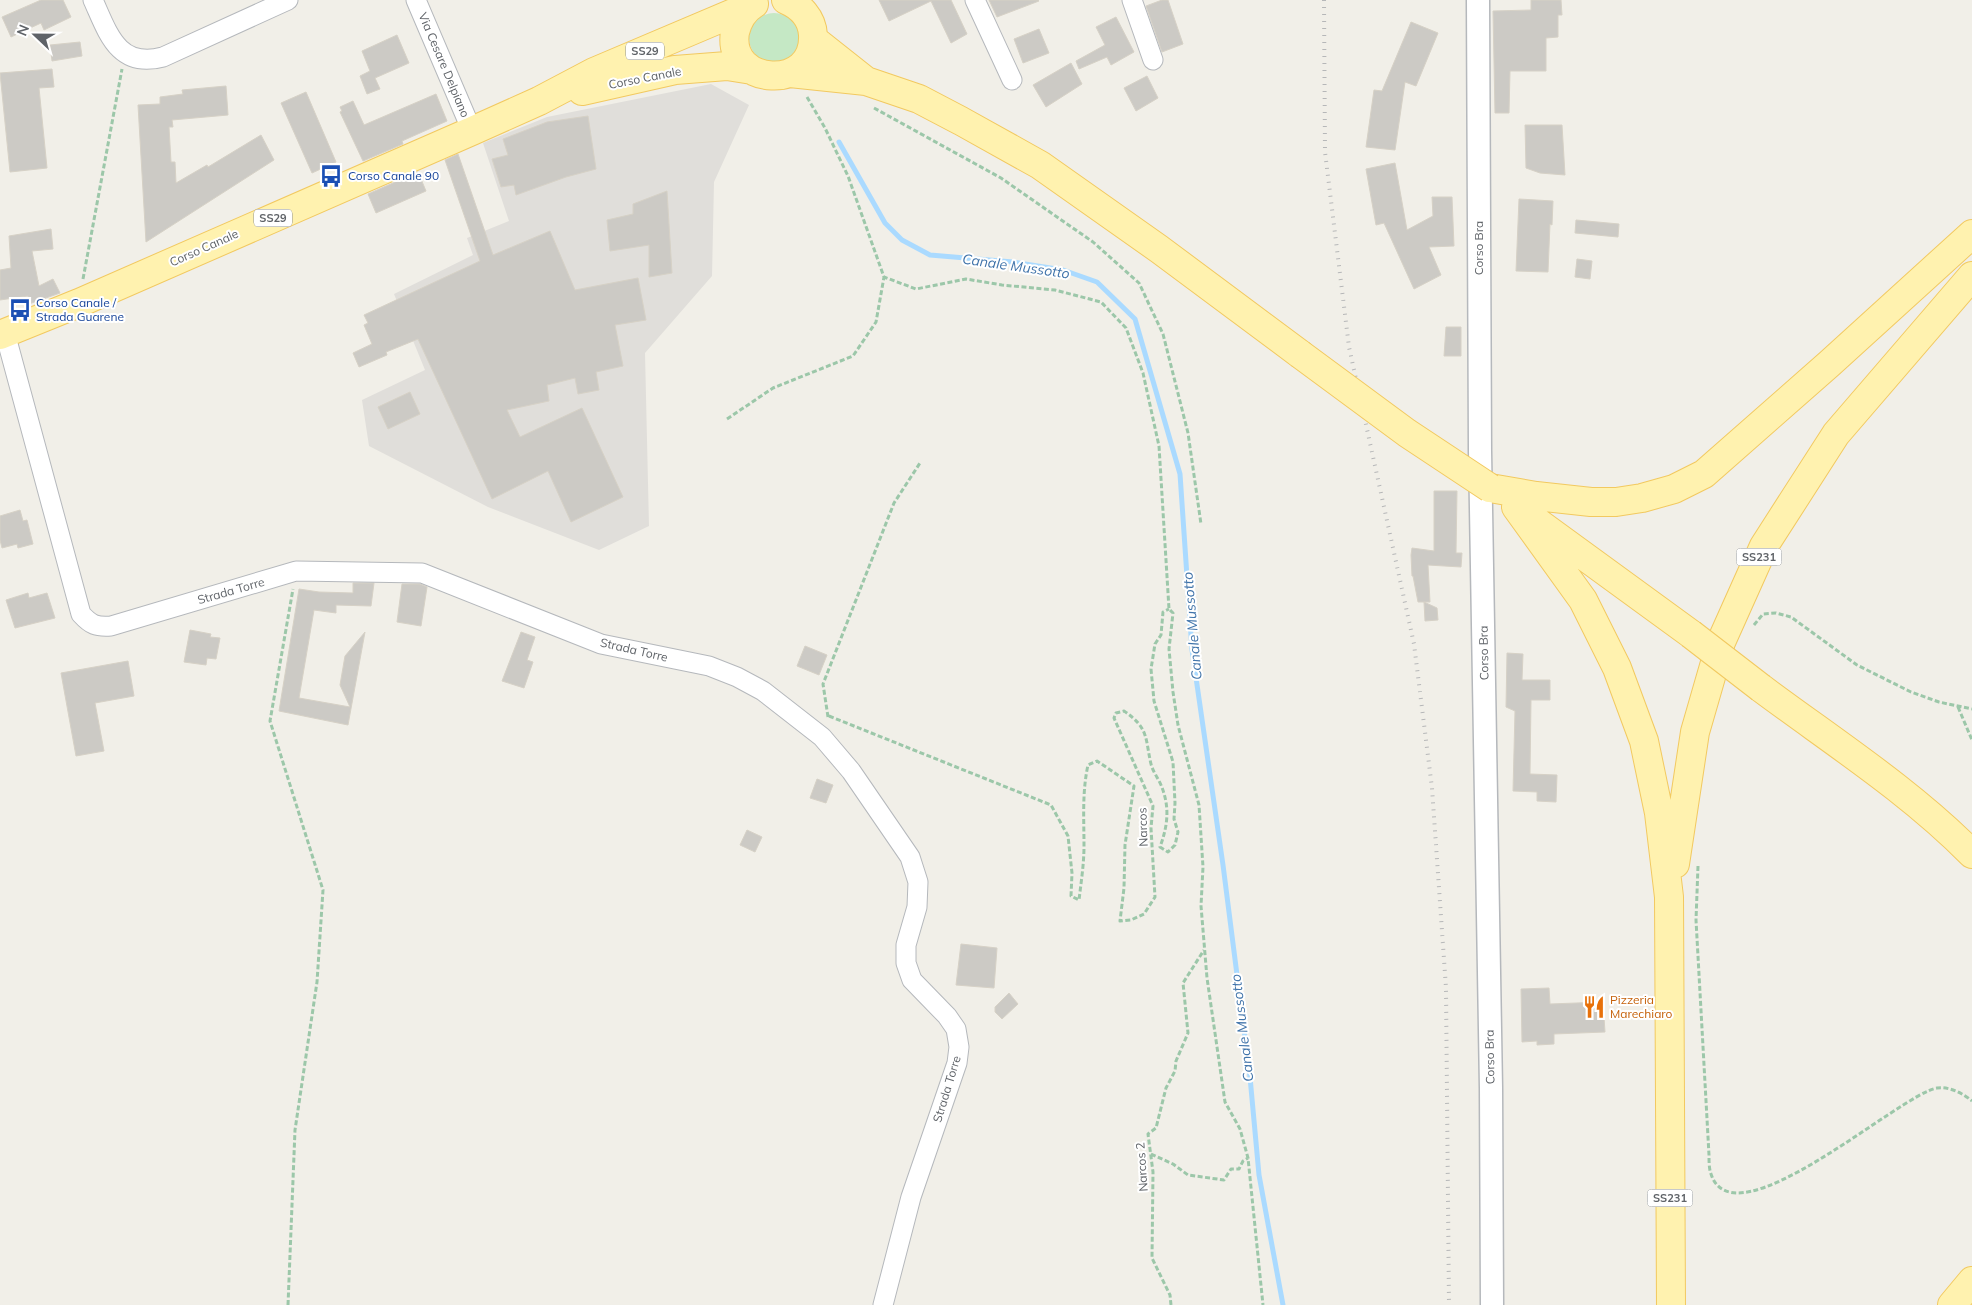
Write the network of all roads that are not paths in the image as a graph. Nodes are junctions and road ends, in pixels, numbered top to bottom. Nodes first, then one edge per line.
1 (92, 0) edge
2 (288, 0) edge
3 (416, 0) edge
4 (786, 0) edge
5 (974, 0) edge
6 (1132, 0) edge
7 (1478, 0) edge
8 (757, 2) edge
9 (814, 21) edge
10 (1153, 60) dead end
11 (752, 70) junction
12 (790, 74) junction
13 (1012, 80) dead end
14 (868, 94) junction
15 (539, 101) junction
16 (472, 131) junction
17 (1972, 234) edge
18 (1972, 276) edge
19 (2, 334) edge
20 (1516, 500) junction
21 (1972, 854) edge
22 (1669, 897) junction
23 (1670, 1091) junction
24 (1972, 1282) edge
25 (883, 1305) edge
26 (1492, 1305) edge
27 (1670, 1305) edge
28 (1684, 1305) edge
29 (1952, 1305) edge

1 - 2 street
3 - 16 street, Via Cesare Delpiano
4 - 9 main road
5 - 13 street
6 - 10 street
7 - 26 street, Corso Bra
8 - 11 main road
8 - 15 main road, Corso Canale / SS29
9 - 12 main road
9 - 14 main road
11 - 12 main road, Corso Canale
11 - 15 main road, Corso Canale / SS29
12 - 14 main road, Corso Canale
14 - 20 main road, bridge
15 - 16 main road, Corso Canale / SS29
16 - 19 main road, Corso Canale / SS29
17 - 20 main road
18 - 22 main road, SS231
19 - 25 street, Strada Torre
20 - 21 main road, bridge
20 - 22 main road
22 - 23 main road, SS231
23 - 27 main road, SS231
23 - 28 main road
24 - 29 main road

